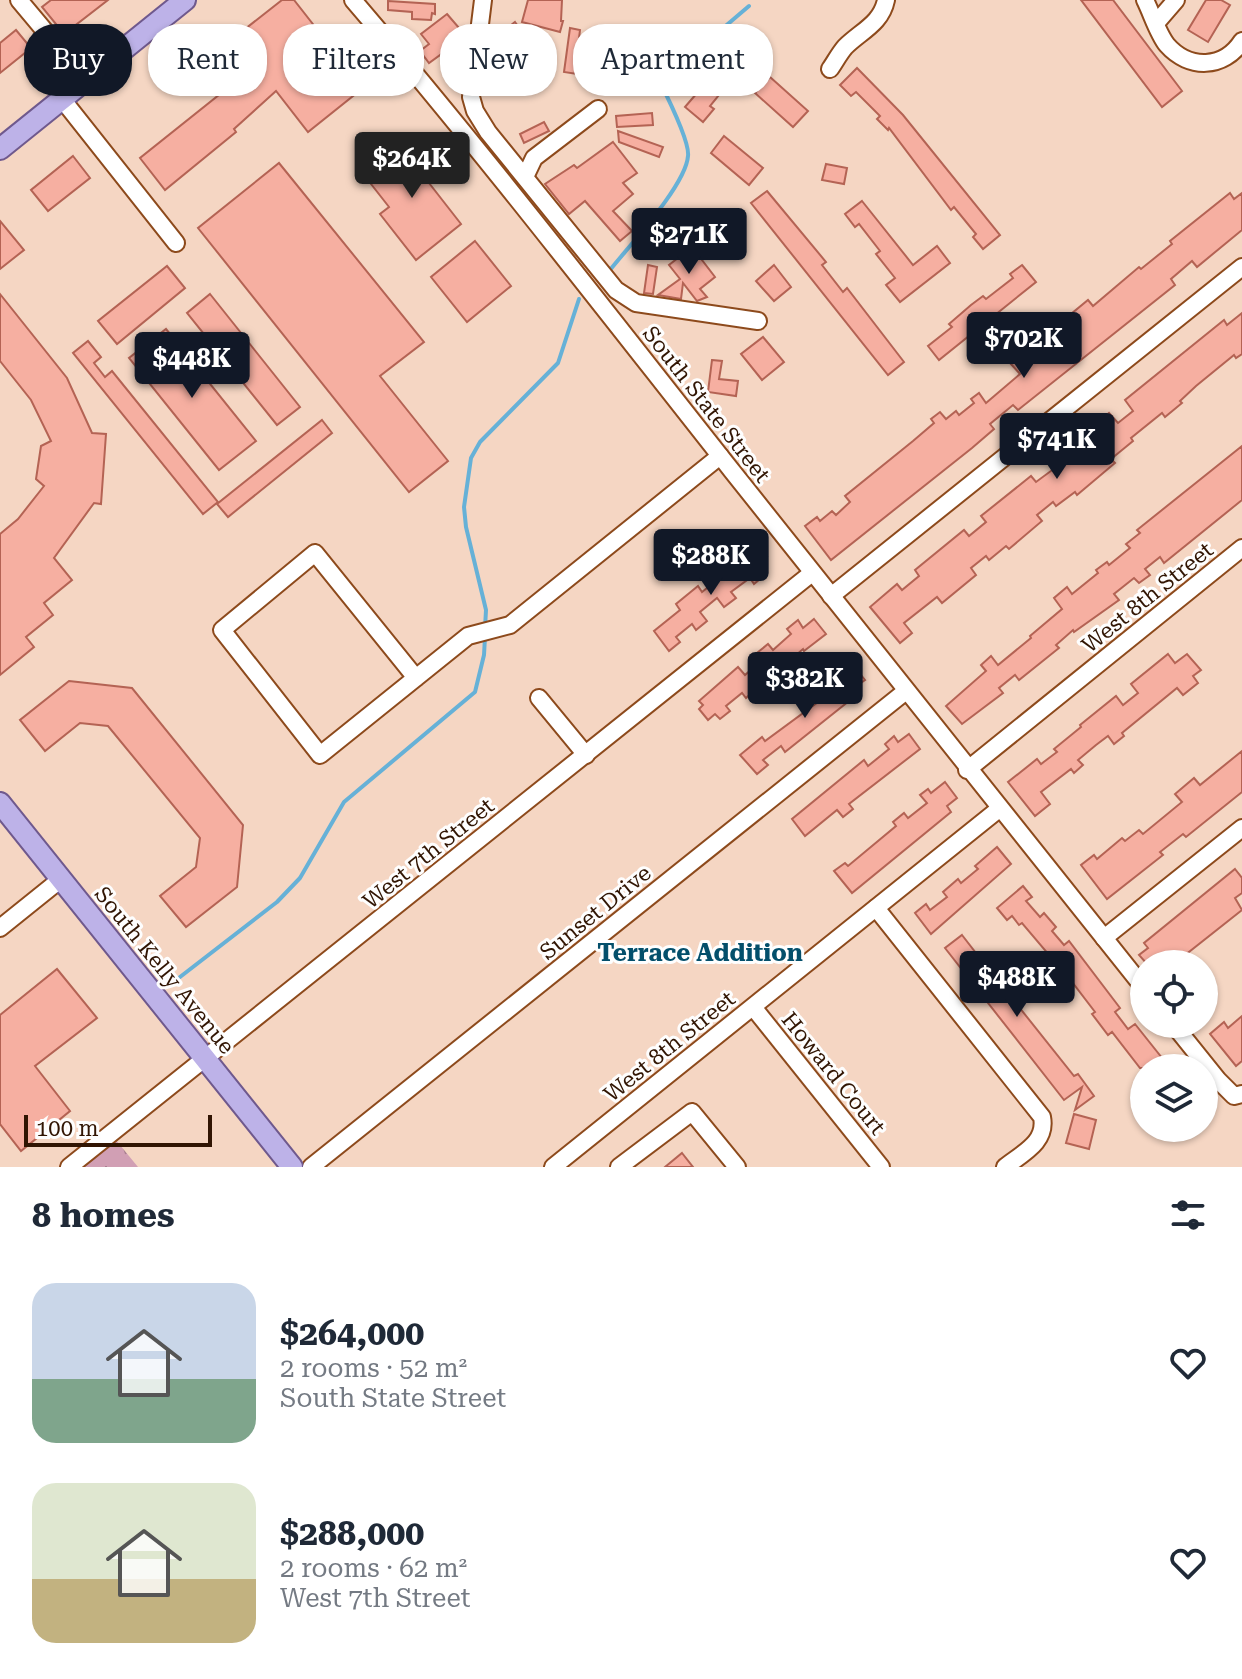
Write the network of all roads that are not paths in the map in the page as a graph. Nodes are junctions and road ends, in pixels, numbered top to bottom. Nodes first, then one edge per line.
1 (19, 0) edge
2 (185, 0) edge
3 (353, 0) edge
4 (483, 0) edge
5 (886, 0) edge
6 (1145, 0) edge
7 (1176, 0) edge
8 (1157, 22) junction
9 (39, 24) edge
10 (1242, 41) edge
11 (132, 43) edge
12 (830, 69) dead end
13 (66, 96) edge
14 (62, 99) junction
15 (598, 109) dead end
16 (0, 149) edge
17 (525, 177) junction
18 (576, 241) junction
19 (176, 243) dead end
20 (562, 256) junction
21 (1242, 267) edge
22 (758, 321) dead end
23 (720, 456) junction
24 (1242, 548) edge
25 (812, 573) junction
26 (831, 596) junction
27 (416, 678) junction
28 (906, 691) junction
29 (539, 698) dead end
30 (586, 755) junction
31 (967, 770) junction
32 (0, 803) edge
33 (999, 809) junction
34 (1242, 828) edge
35 (61, 879) junction
36 (876, 908) junction
37 (0, 928) edge
38 (1104, 938) junction
39 (1130, 970) edge
40 (753, 1007) junction
41 (1184, 1038) edge
42 (206, 1059) junction
43 (1238, 1095) edge
44 (69, 1167) edge
45 (292, 1167) edge
46 (311, 1167) edge
47 (553, 1167) edge
48 (619, 1167) edge
49 (737, 1167) edge
50 (881, 1167) edge
51 (1005, 1167) edge

1 - 9 street
2 - 11 main road
3 - 20 street, South State Street
4 - 17 street
5 - 12 street
6 - 8 street
7 - 8 street
8 - 10 street
13 - 14 main road
14 - 16 main road
14 - 19 street
15 - 17 street
17 - 18 street
18 - 20 street
18 - 22 street
20 - 23 street, South State Street
21 - 26 street
23 - 25 street, South State Street
23 - 27 street
24 - 31 street, West 8th Street
25 - 26 street, South State Street
25 - 30 street, West 7th Street
26 - 28 street, South State Street
27 - 27 street
28 - 31 street, South State Street
28 - 46 street, Sunset Drive
29 - 30 street
30 - 42 street, West 7th Street
31 - 33 street, South State Street
32 - 35 main road, South Kelly Avenue
33 - 36 street, West 8th Street
33 - 38 street, South State Street
34 - 38 street
35 - 37 street
35 - 42 main road, South Kelly Avenue
36 - 40 street, West 8th Street
36 - 51 street
38 - 39 street, South State Street
40 - 47 street, West 8th Street
40 - 50 street, Howard Court
41 - 43 street
42 - 44 street, West 7th Street
42 - 45 main road, South Kelly Avenue
48 - 49 street

